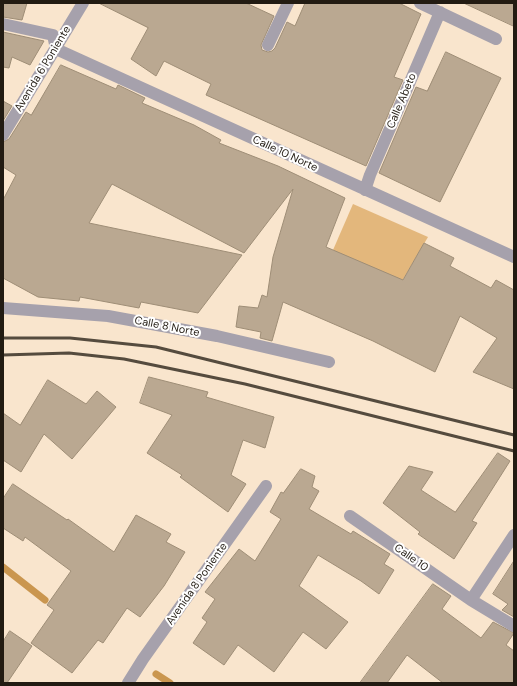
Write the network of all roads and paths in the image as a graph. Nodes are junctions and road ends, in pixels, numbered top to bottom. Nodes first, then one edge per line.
1 (83, 3) edge
2 (288, 3) edge
3 (420, 3) edge
4 (440, 12) junction
5 (3, 24) edge
6 (496, 40) dead end
7 (268, 45) dead end
8 (56, 49) junction
9 (3, 135) edge
10 (365, 190) junction
11 (514, 257) edge
12 (3, 308) edge
13 (330, 362) dead end
14 (266, 486) dead end
15 (350, 516) dead end
16 (514, 534) edge
17 (471, 600) junction
18 (514, 626) edge
19 (128, 683) edge

1 - 8 street, Avenida 6 Poniente
2 - 7 street
3 - 4 street
4 - 6 street
4 - 10 street, Calle Abeto
5 - 8 street
8 - 9 street, Avenida 6 Poniente
8 - 10 street, Calle 10 Norte
10 - 11 street, Calle 10 Norte
12 - 13 street, Calle 8 Norte
14 - 19 street, Avenida 8 Poniente
15 - 17 street, Calle 10
16 - 17 street
17 - 18 street, Calle 10

